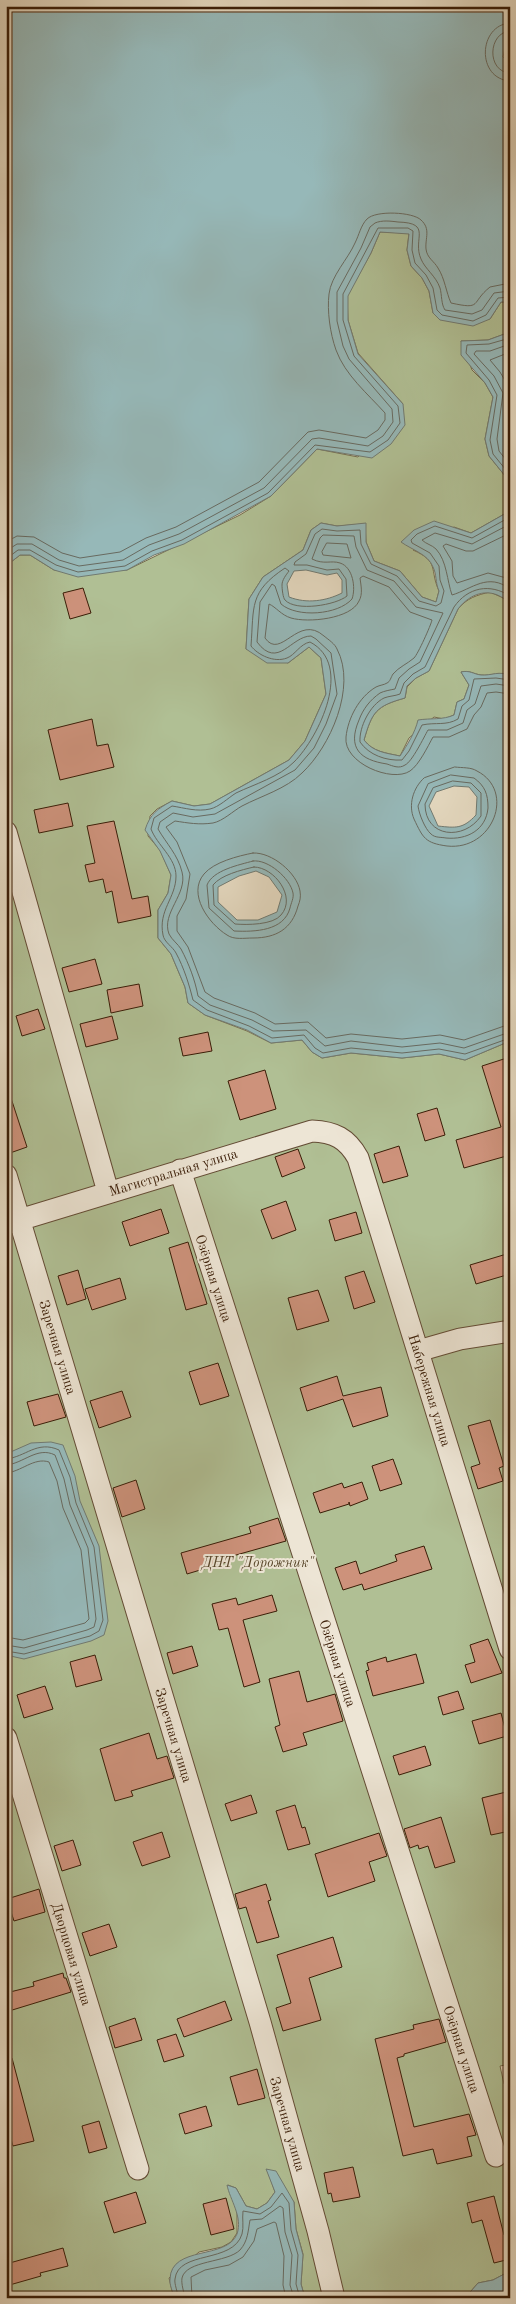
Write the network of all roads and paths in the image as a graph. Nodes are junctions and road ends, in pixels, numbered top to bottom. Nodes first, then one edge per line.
1 (6, 832) edge
2 (341, 1137) joint
3 (180, 1170) junction
4 (6, 1175) edge
5 (108, 1192) junction
6 (13, 1222) edge
7 (510, 1331) edge
8 (418, 1351) junction
9 (510, 1649) edge
10 (6, 1738) edge
11 (496, 2156) dead end
12 (138, 2170) dead end
13 (334, 2298) edge

1 - 5 street
2 - 3 street, Магистральная улица
2 - 8 street, Набережная улица
3 - 5 street, Магистральная улица
3 - 11 street, Озёрная улица
4 - 6 street, Заречная улица
5 - 6 street, Магистральная улица
6 - 13 street, Заречная улица
7 - 8 street
8 - 9 street, Набережная улица
10 - 12 street, Дворцовая улица

